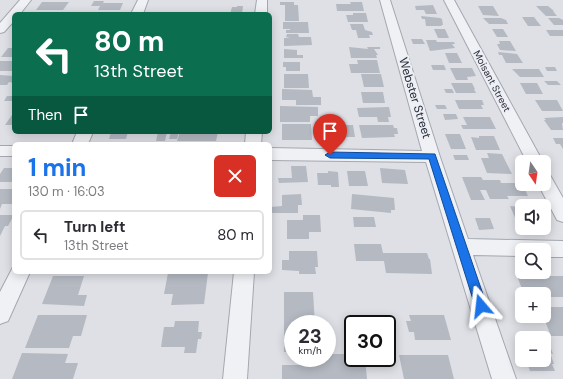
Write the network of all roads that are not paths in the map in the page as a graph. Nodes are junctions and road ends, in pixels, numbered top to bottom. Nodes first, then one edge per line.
1 (26, 0) edge
2 (143, 0) edge
3 (262, 0) edge
4 (385, 0) edge
5 (449, 0) edge
6 (16, 12) edge
7 (138, 12) edge
8 (260, 12) edge
9 (12, 16) edge
10 (0, 30) edge
11 (0, 151) edge
12 (12, 151) edge
13 (272, 154) edge
14 (531, 155) edge
15 (432, 156) junction
16 (550, 191) edge
17 (563, 215) edge
18 (462, 247) junction
19 (563, 249) edge
20 (19, 274) edge
21 (244, 274) edge
22 (0, 314) edge
23 (235, 379) edge
24 (504, 379) edge

1 - 6 street
2 - 7 street
3 - 8 street
4 - 15 street, Webster Street
5 - 14 street, Moisant Street
9 - 10 street
11 - 12 street
13 - 15 street
15 - 18 street, Webster Street
16 - 17 street
18 - 19 street
18 - 24 street, Webster Street
20 - 22 street
21 - 23 street

